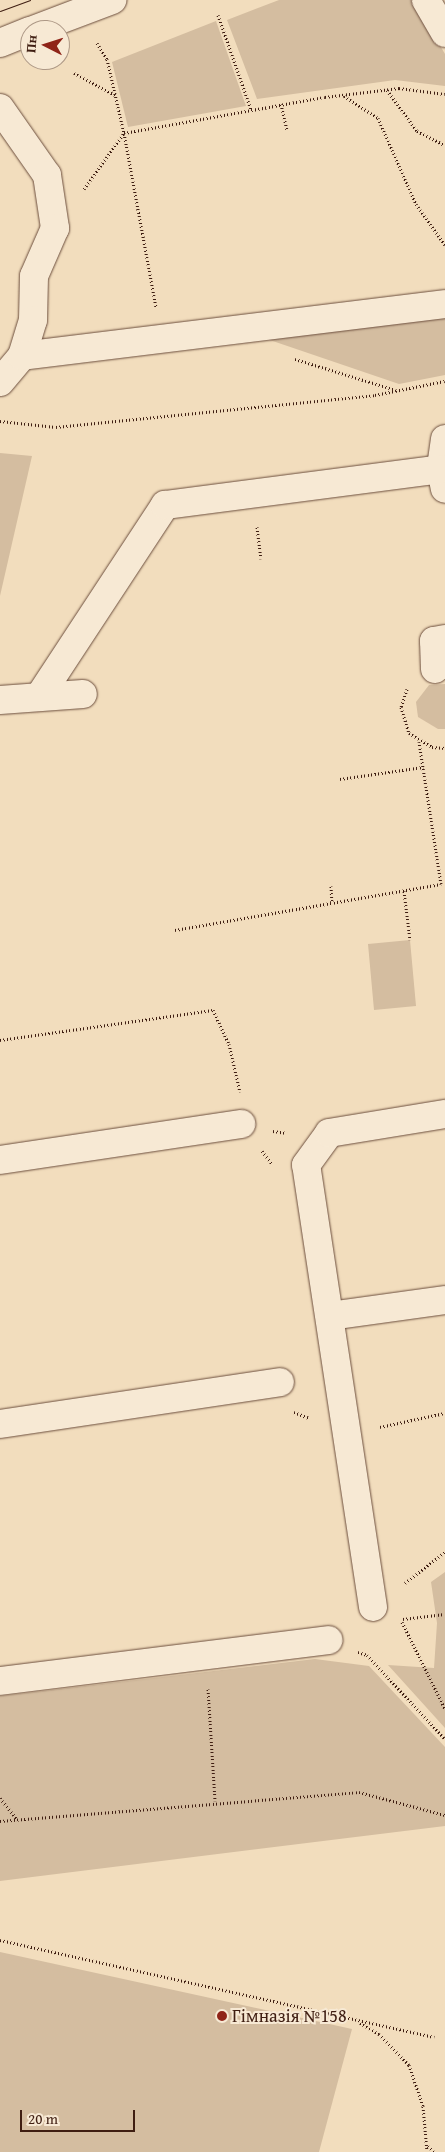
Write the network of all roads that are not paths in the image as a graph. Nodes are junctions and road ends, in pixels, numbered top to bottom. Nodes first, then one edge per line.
1 (112, 0) edge
2 (426, 0) edge
3 (60, 20) edge
4 (445, 33) edge
5 (20, 35) edge
6 (0, 42) edge
7 (0, 108) edge
8 (445, 304) edge
9 (22, 356) junction
10 (0, 382) edge
11 (445, 439) edge
12 (443, 479) edge
13 (445, 639) edge
14 (435, 669) road end
15 (83, 694) dead end
16 (39, 697) junction
17 (0, 700) edge
18 (445, 1114) edge
19 (241, 1124) road end
20 (0, 1160) edge
21 (445, 1300) edge
22 (330, 1316) junction
23 (280, 1382) dead end
24 (0, 1424) edge
25 (373, 1607) dead end
26 (328, 1640) road end
27 (0, 1681) edge

1 - 3 street
2 - 4 street
5 - 6 street
7 - 9 street
8 - 9 street
9 - 10 street
11 - 12 street
12 - 16 street
13 - 14 street
15 - 16 street
16 - 17 street
18 - 22 street
19 - 20 street
21 - 22 street
22 - 25 street
23 - 24 street
26 - 27 street

